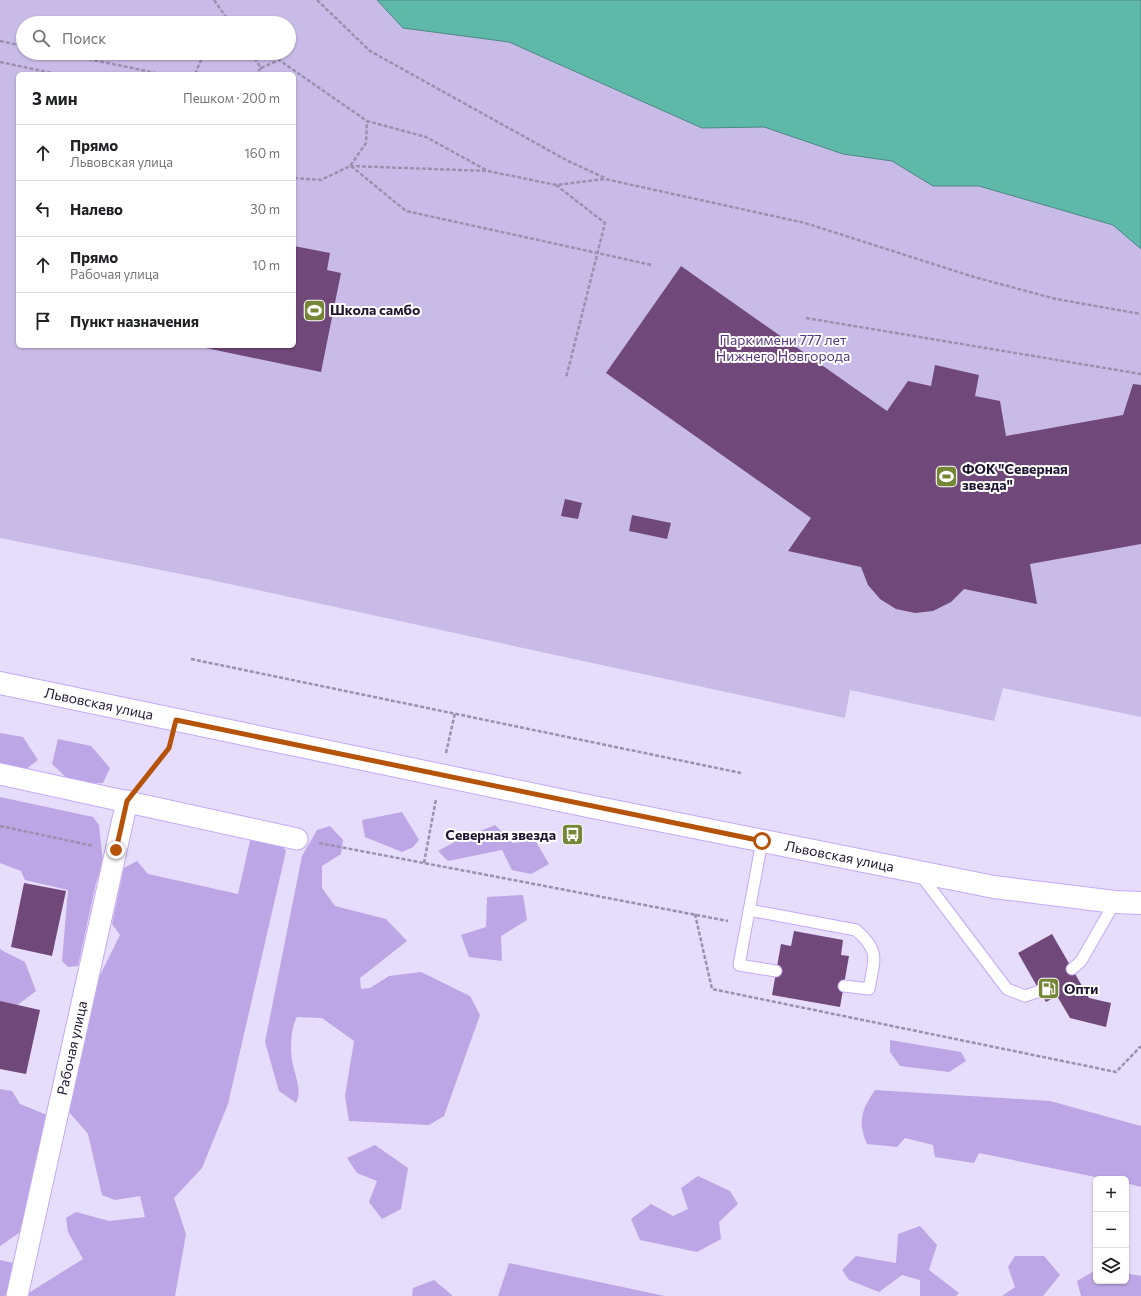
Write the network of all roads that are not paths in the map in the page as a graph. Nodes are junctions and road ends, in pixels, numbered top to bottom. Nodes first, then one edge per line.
1 (0, 683) edge
2 (0, 774) edge
3 (127, 801) junction
4 (296, 839) road end
5 (762, 841) junction
6 (920, 873) junction
7 (1115, 902) junction
8 (1141, 903) edge
9 (749, 910) junction
10 (1072, 969) dead end
11 (776, 971) dead end
12 (844, 986) dead end
13 (1040, 991) dead end
14 (17, 1296) edge

1 - 5 main road, Львовская улица
2 - 3 street
3 - 4 street
3 - 14 street, Рабочая улица
5 - 6 main road, Львовская улица
5 - 9 lane
6 - 7 main road, Львовская улица
6 - 13 lane
7 - 8 main road, Львовская улица
7 - 10 lane
9 - 11 lane
9 - 12 lane

